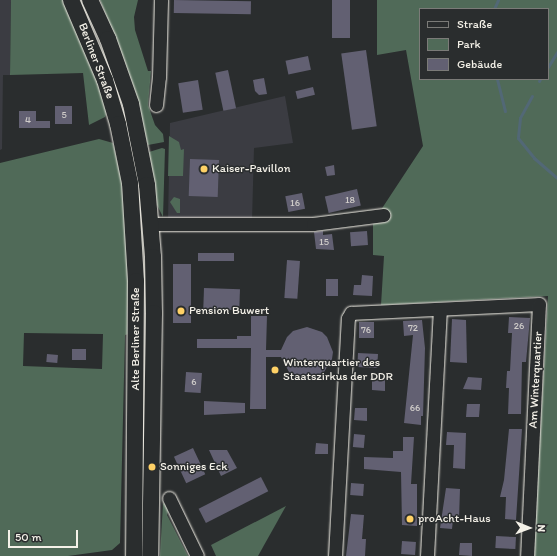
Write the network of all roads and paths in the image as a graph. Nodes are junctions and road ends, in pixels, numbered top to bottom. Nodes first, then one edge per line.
1 (71, 0) edge
2 (90, 0) edge
3 (161, 0) edge
4 (156, 105) dead end
5 (135, 118) joint
6 (118, 124) joint
7 (383, 216) dead end
8 (151, 224) junction
9 (440, 309) junction
10 (169, 498) dead end
11 (134, 556) edge
12 (150, 556) edge
13 (197, 556) edge
14 (335, 556) edge
15 (427, 556) edge
16 (527, 556) edge

1 - 6 main road, Berliner Straße
2 - 5 main road, Berliner Straße
3 - 4 street
5 - 8 main road, Alte Berliner Straße
6 - 11 main road, Alte Berliner Straße
7 - 8 street
8 - 12 main road, Alte Berliner Straße
9 - 14 street, Am Winterquartier
9 - 15 street
9 - 16 street, Am Winterquartier
10 - 13 street

